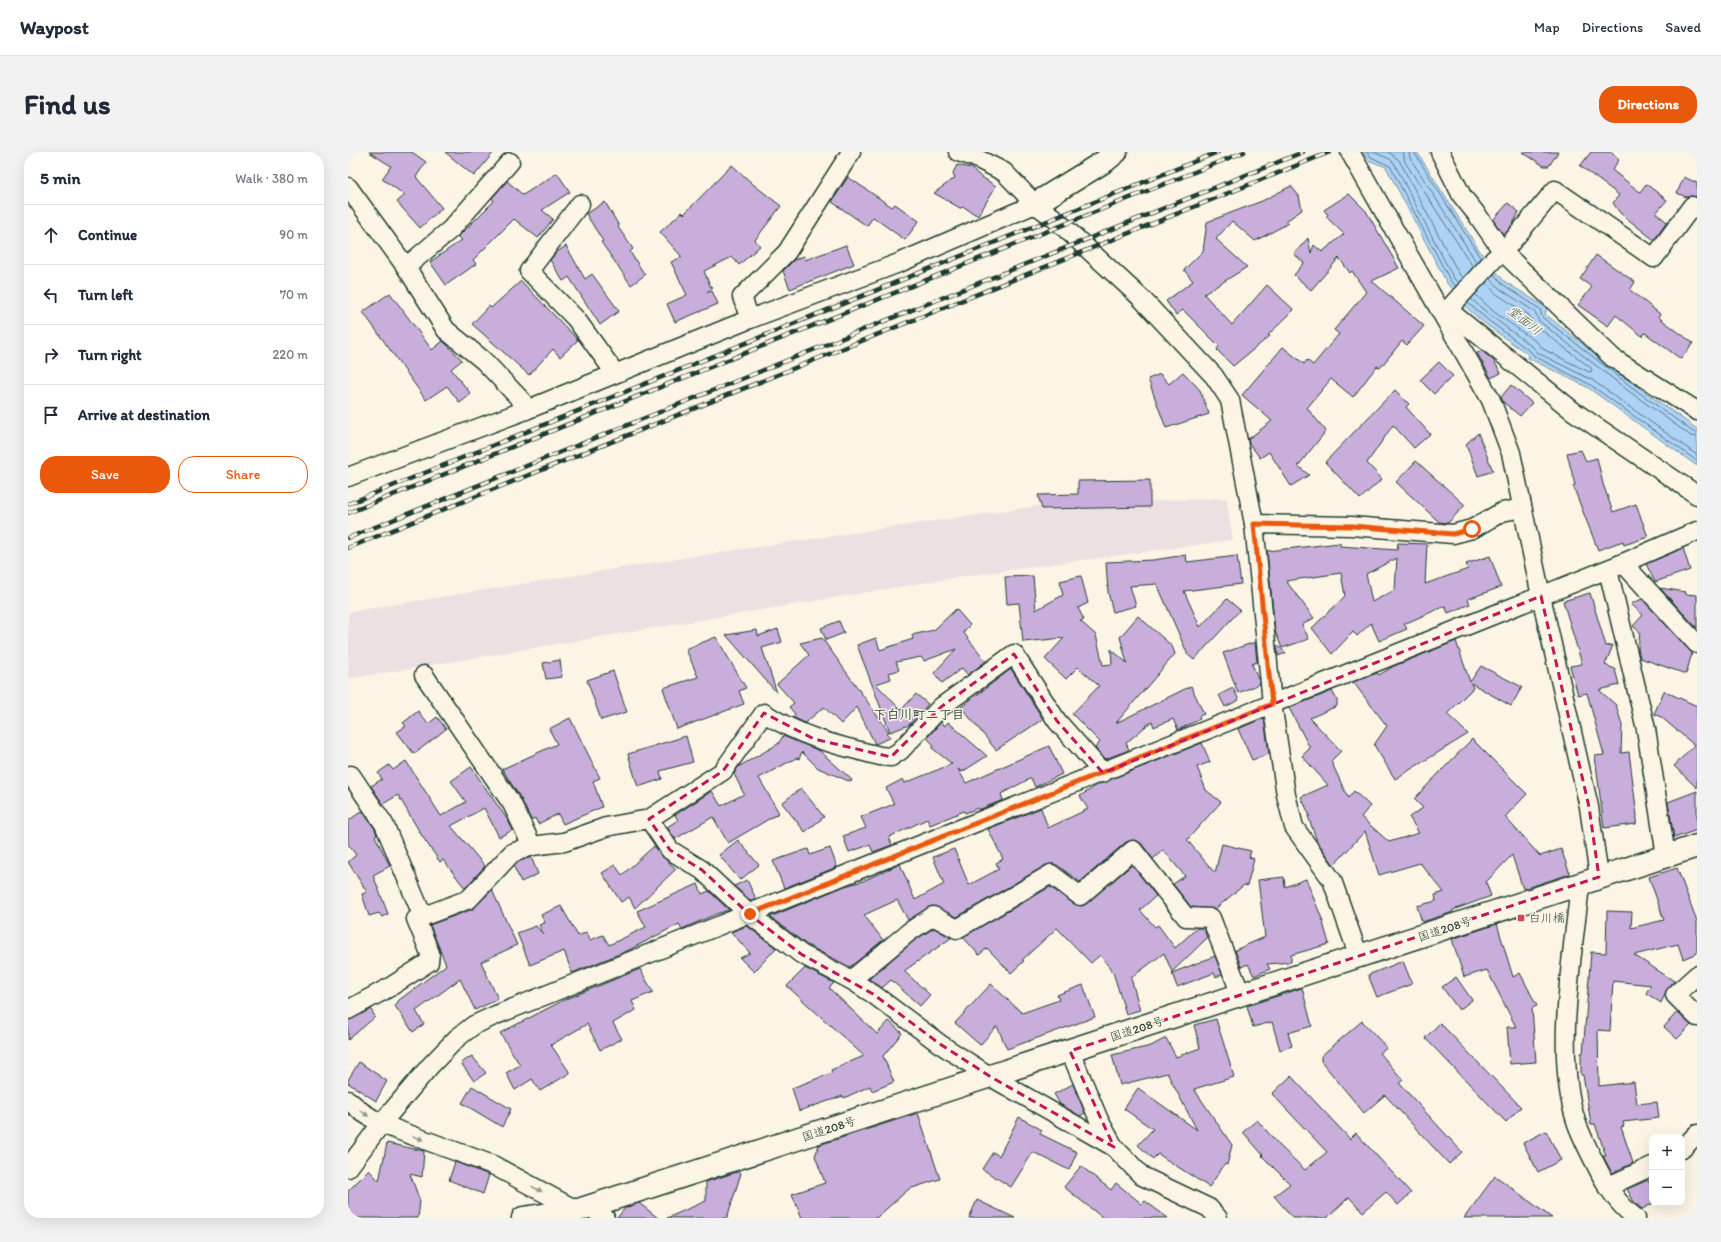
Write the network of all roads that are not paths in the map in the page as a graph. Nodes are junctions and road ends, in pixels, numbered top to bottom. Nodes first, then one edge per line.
1 (851, 152) edge
2 (958, 152) edge
3 (1116, 152) edge
4 (1350, 152) edge
5 (1440, 152) edge
6 (510, 162) dead end
7 (348, 187) edge
8 (580, 204) dead end
9 (1035, 204) junction
10 (1697, 208) edge
11 (1498, 256) junction
12 (406, 267) junction
13 (1446, 312) junction
14 (750, 319) junction
15 (613, 374) junction
16 (526, 410) junction
17 (1697, 411) edge
18 (348, 477) edge
19 (1697, 495) edge
20 (1522, 508) junction
21 (1254, 524) junction
22 (1697, 531) edge
23 (1615, 566) junction
24 (1541, 596) junction
25 (1697, 644) edge
26 (424, 674) dead end
27 (1272, 704) junction
28 (1103, 773) junction
29 (351, 775) dead end
30 (649, 819) junction
31 (532, 846) junction
32 (1697, 846) edge
33 (1666, 856) junction
34 (1589, 881) junction
35 (750, 914) junction
36 (423, 916) junction
37 (1359, 957) junction
38 (1697, 975) edge
39 (851, 980) junction
40 (1241, 995) junction
41 (348, 1010) edge
42 (1697, 1017) edge
43 (1070, 1051) junction
44 (991, 1076) junction
45 (348, 1100) edge
46 (381, 1124) junction
47 (1697, 1134) edge
48 (1685, 1146) edge
49 (1114, 1147) junction
50 (1649, 1167) edge
51 (348, 1168) edge
52 (1607, 1187) junction
53 (590, 1211) edge
54 (523, 1218) edge
55 (554, 1218) edge
56 (1218, 1218) edge
57 (1636, 1218) edge

1 - 14 street
2 - 9 street
3 - 9 main road
4 - 13 street
5 - 11 street
6 - 12 street
7 - 12 street
8 - 15 street
9 - 14 street
9 - 21 street
10 - 11 street
11 - 13 street
11 - 17 street
12 - 16 street
13 - 19 street
13 - 20 street
14 - 15 street
15 - 16 street
16 - 18 street
20 - 21 street
20 - 24 street
21 - 27 street
22 - 23 street
23 - 24 street
23 - 25 street
23 - 33 street
24 - 27 street
24 - 34 street
26 - 31 street
27 - 28 street
27 - 37 street
28 - 30 street
28 - 35 street
29 - 36 street
30 - 31 street
30 - 35 street
31 - 36 street
32 - 33 main road, 国道208号
33 - 34 main road, 国道208号
34 - 37 main road, 国道208号
34 - 52 street
35 - 39 street
35 - 46 street
36 - 41 street
37 - 40 main road, 国道208号
38 - 42 street
39 - 40 street
39 - 44 street
40 - 43 main road, 国道208号
43 - 44 main road, 国道208号
43 - 49 street
44 - 49 street
44 - 53 main road, 国道208号
45 -> 46 street
46 - 51 street
46 -> 53 street
47 - 48 street
49 - 56 street
50 - 52 street
52 - 57 street
53 - 54 main road, 国道208号
53 - 55 main road, 国道208号

